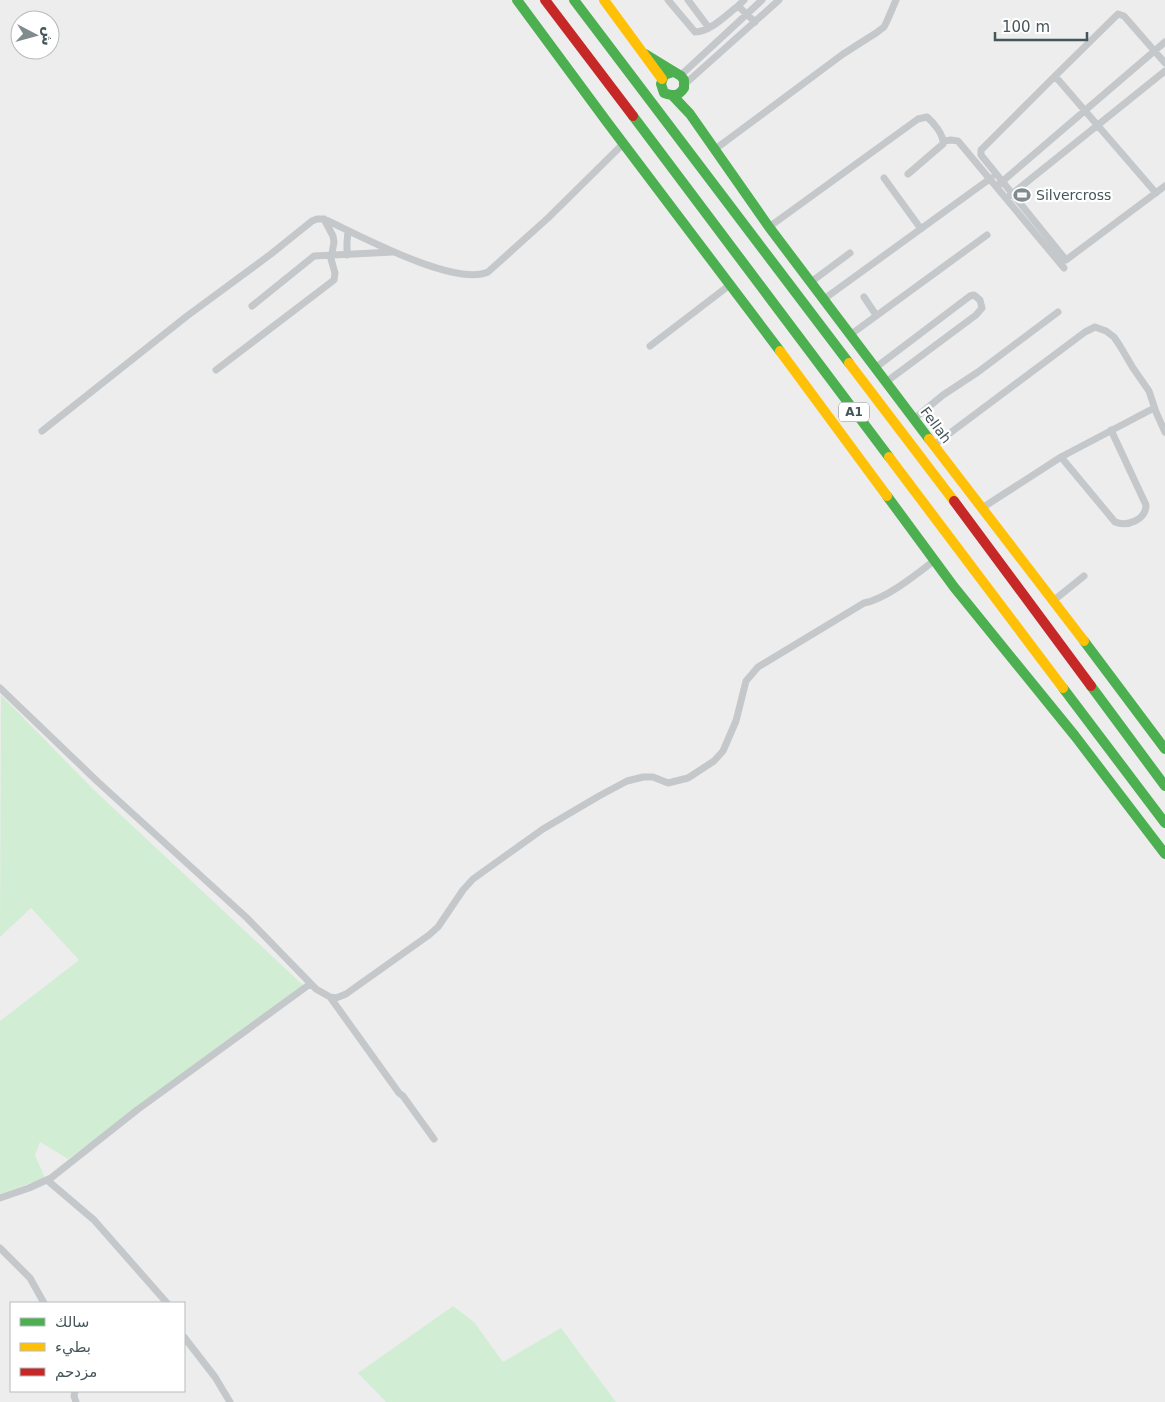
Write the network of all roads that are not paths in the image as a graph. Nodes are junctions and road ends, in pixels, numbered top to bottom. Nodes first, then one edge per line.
1 (517, 0) edge
2 (545, 0) edge
3 (574, 0) edge
4 (604, 0) edge
5 (668, 0) edge
6 (688, 0) edge
7 (744, 0) edge
8 (762, 0) edge
9 (779, 0) edge
10 (896, 0) edge
11 (738, 6) junction
12 (747, 14) junction
13 (755, 22) junction
14 (709, 28) junction
15 (1165, 42) edge
16 (1155, 51) junction
17 (645, 54) junction
18 (1165, 64) edge
19 (1165, 71) edge
20 (1055, 76) junction
21 (662, 79) junction
22 (681, 80) junction
23 (673, 96) junction
24 (1085, 111) junction
25 (690, 114) junction
26 (1097, 125) junction
27 (944, 141) junction
28 (624, 143) junction
29 (714, 150) junction
30 (908, 174) dead end
31 (884, 178) dead end
32 (991, 178) junction
33 (1000, 184) junction
34 (1165, 186) edge
35 (1156, 193) junction
36 (1010, 196) junction
37 (324, 219) junction
38 (769, 227) junction
39 (348, 230) junction
40 (921, 230) junction
41 (987, 236) dead end
42 (396, 252) junction
43 (850, 253) dead end
44 (332, 255) junction
45 (347, 255) junction
46 (1064, 268) dead end
47 (811, 282) junction
48 (731, 284) junction
49 (864, 297) dead end
50 (824, 299) junction
51 (252, 306) dead end
52 (1058, 312) dead end
53 (876, 315) junction
54 (850, 334) junction
55 (650, 346) dead end
56 (875, 368) junction
57 (216, 370) dead end
58 (886, 382) junction
59 (1154, 408) junction
60 (1162, 418) edge
61 (914, 419) junction
62 (1111, 430) junction
63 (42, 431) dead end
64 (1165, 432) edge
65 (934, 445) junction
66 (1061, 458) junction
67 (982, 508) junction
68 (935, 560) junction
69 (1084, 576) dead end
70 (1053, 601) junction
71 (0, 688) edge
72 (1165, 749) edge
73 (1165, 786) edge
74 (1165, 823) edge
75 (1165, 854) edge
76 (310, 984) junction
77 (330, 997) junction
78 (434, 1139) dead end
79 (47, 1180) junction
80 (0, 1198) edge
81 (0, 1248) edge
82 (43, 1302) edge
83 (166, 1302) edge
84 (185, 1338) edge
85 (230, 1402) edge

1 - 28 main road
2 - 74 main road, A1
3 - 73 main road, A1
4 - 17 main road, Fellah
5 - 14 street
6 - 14 street
7 - 11 street
8 - 12 street
9 - 13 street
10 - 29 street
11 - 12 street
11 - 14 street
12 - 13 street
12 - 22 street
13 - 22 street
15 - 16 street
16 - 18 street
16 - 20 street
16 - 24 street
17 - 21 main road, Fellah
17 - 22 main road, Fellah
19 - 26 street
20 - 24 street
20 - 33 street
21 - 22 main road
21 - 23 main road, Fellah
22 - 23 main road
22 - 25 main road, Fellah
23 - 25 main road, Fellah
24 - 26 street
24 - 33 street
25 - 29 main road, Fellah
26 - 35 street
26 - 36 street
27 - 30 street
27 - 32 street
27 - 38 street
28 - 42 street
28 - 48 main road
29 - 38 main road, Fellah
31 - 40 street
32 - 33 street
32 - 40 street
33 - 36 street
34 - 35 street
35 - 36 street
36 - 46 street
37 - 39 street
37 - 44 street
37 - 63 street
38 - 47 main road, Fellah
39 - 42 street
39 - 45 street
40 - 50 street
41 - 53 street
42 - 45 street
43 - 47 street
44 - 45 street
44 - 51 street
44 - 57 street
47 - 50 main road, Fellah
48 - 55 street
48 - 68 main road
49 - 53 street
50 - 54 main road, Fellah
52 - 61 street
53 - 54 street
54 - 56 main road, Fellah
56 - 58 main road, Fellah
56 - 58 street
58 - 61 main road, Fellah
59 - 60 street
59 - 62 street
59 - 65 street
60 - 64 street
61 - 65 main road, Fellah
62 - 66 street
62 - 66 street
65 - 67 main road, Fellah
66 - 67 street
67 - 70 main road, Fellah
68 - 75 main road
68 - 77 street
69 - 70 street
70 - 72 main road, Fellah
71 - 76 street
76 - 77 street
76 - 79 street
77 - 78 street
79 - 80 street
79 - 83 street
81 - 82 street
84 - 85 street

